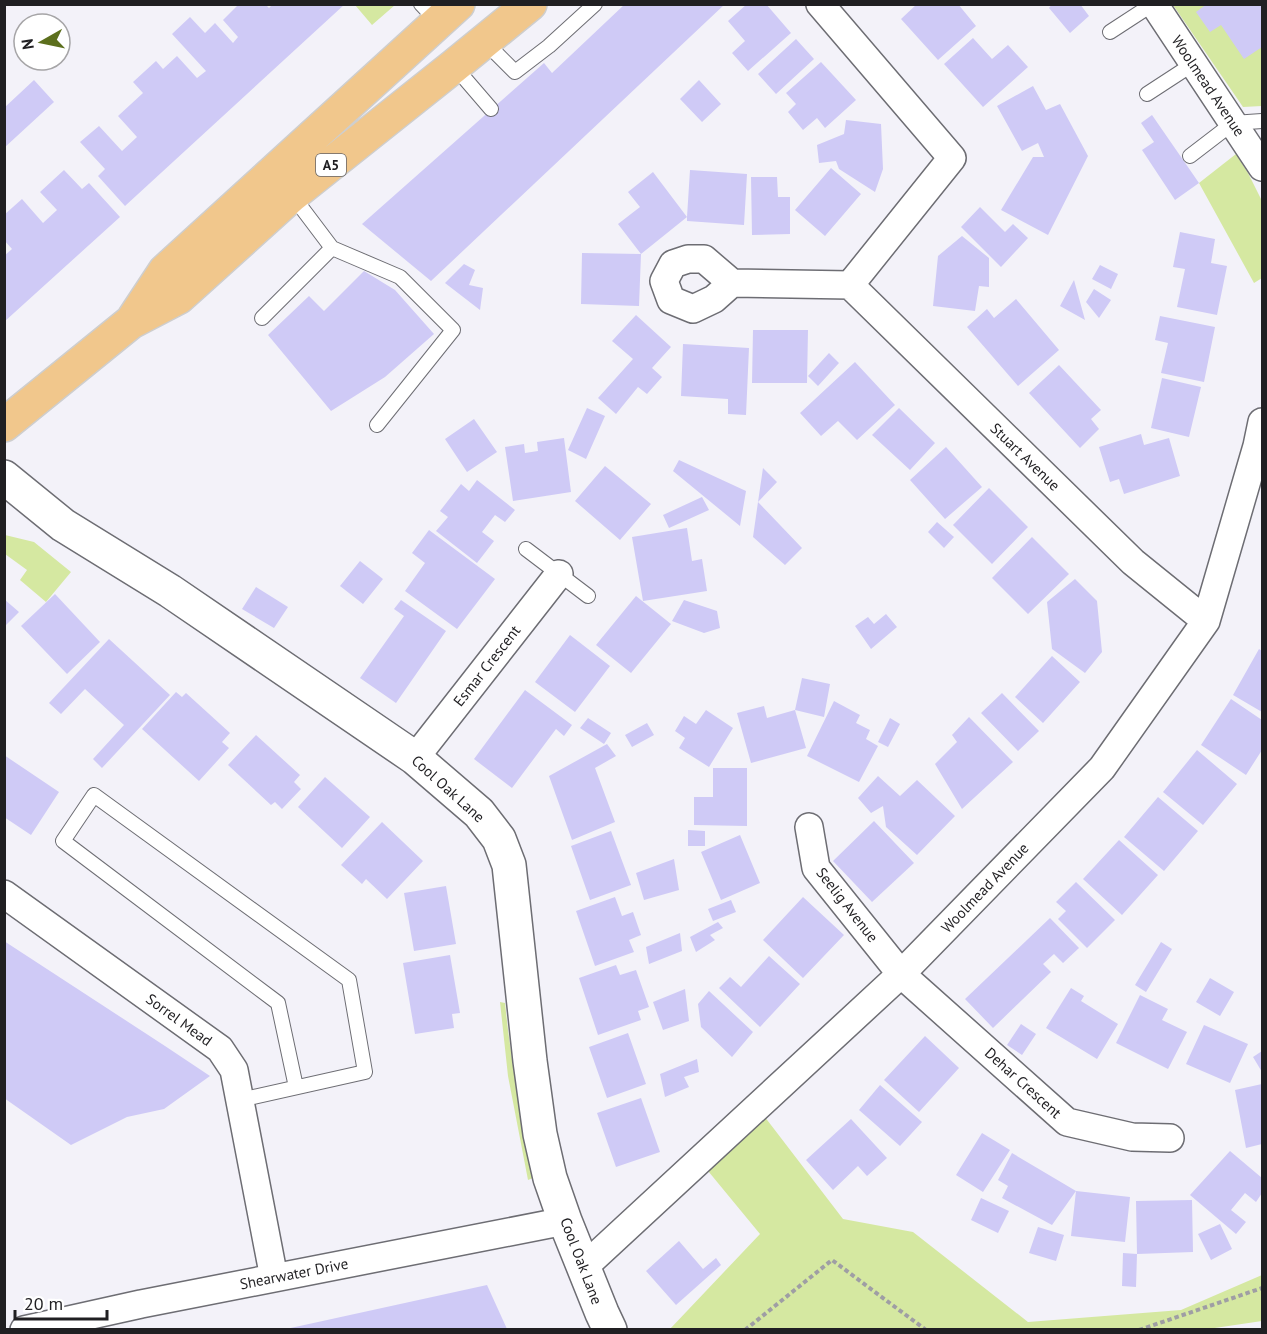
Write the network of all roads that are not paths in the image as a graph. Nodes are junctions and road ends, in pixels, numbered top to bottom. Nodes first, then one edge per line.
1 (530, 4) edge
2 (594, 4) edge
3 (820, 4) edge
4 (1153, 4) edge
5 (439, 10) edge
6 (1110, 32) dead end
7 (485, 42) junction
8 (1193, 64) junction
9 (454, 66) junction
10 (1147, 94) dead end
11 (491, 109) dead end
12 (1263, 121) edge
13 (1233, 123) junction
14 (1190, 156) dead end
15 (1263, 167) edge
16 (292, 195) junction
17 (332, 248) junction
18 (732, 283) dead end
19 (850, 285) junction
20 (262, 318) dead end
21 (131, 322) junction
22 (1263, 422) edge
23 (4, 425) edge
24 (377, 425) dead end
25 (4, 477) edge
26 (526, 549) dead end
27 (559, 574) junction
28 (588, 596) dead end
29 (1206, 621) junction
30 (415, 758) junction
31 (809, 828) dead end
32 (4, 894) edge
33 (901, 974) junction
34 (296, 1088) junction
35 (240, 1100) junction
36 (1170, 1138) dead end
37 (565, 1221) junction
38 (583, 1268) junction
39 (274, 1278) junction
40 (24, 1329) edge
41 (610, 1329) edge

1 - 7 main road, A5
2 - 7 lane
3 - 19 street
4 - 6 lane
4 - 8 street, Woolmead Avenue
5 - 21 main road, A5
7 - 9 main road, A5
8 - 10 lane
8 - 13 street, Woolmead Avenue
9 - 11 lane
9 - 16 main road, A5
12 - 13 lane
13 - 14 lane
13 - 15 street, Woolmead Avenue
16 - 17 lane
16 - 21 main road, A5
17 - 20 lane
17 - 24 lane
18 - 19 street
19 - 29 street, Stuart Avenue
21 - 23 main road, A5
22 - 29 street, Woolmead Avenue
25 - 30 street, Cool Oak Lane
26 - 27 lane
27 - 28 lane
27 - 30 street, Esmar Crescent
29 - 33 street, Woolmead Avenue
30 - 37 street, Cool Oak Lane
31 - 33 street, Seelig Avenue
32 - 35 street, Sorrel Mead
33 - 36 street, Dehar Crescent
33 - 38 street, Woolmead Avenue
34 - 34 lane
34 - 35 lane
35 - 39 street, Sorrel Mead
37 - 38 street, Cool Oak Lane
37 - 39 street, Shearwater Drive
38 - 41 street, Cool Oak Lane
39 - 40 street, Shearwater Drive

